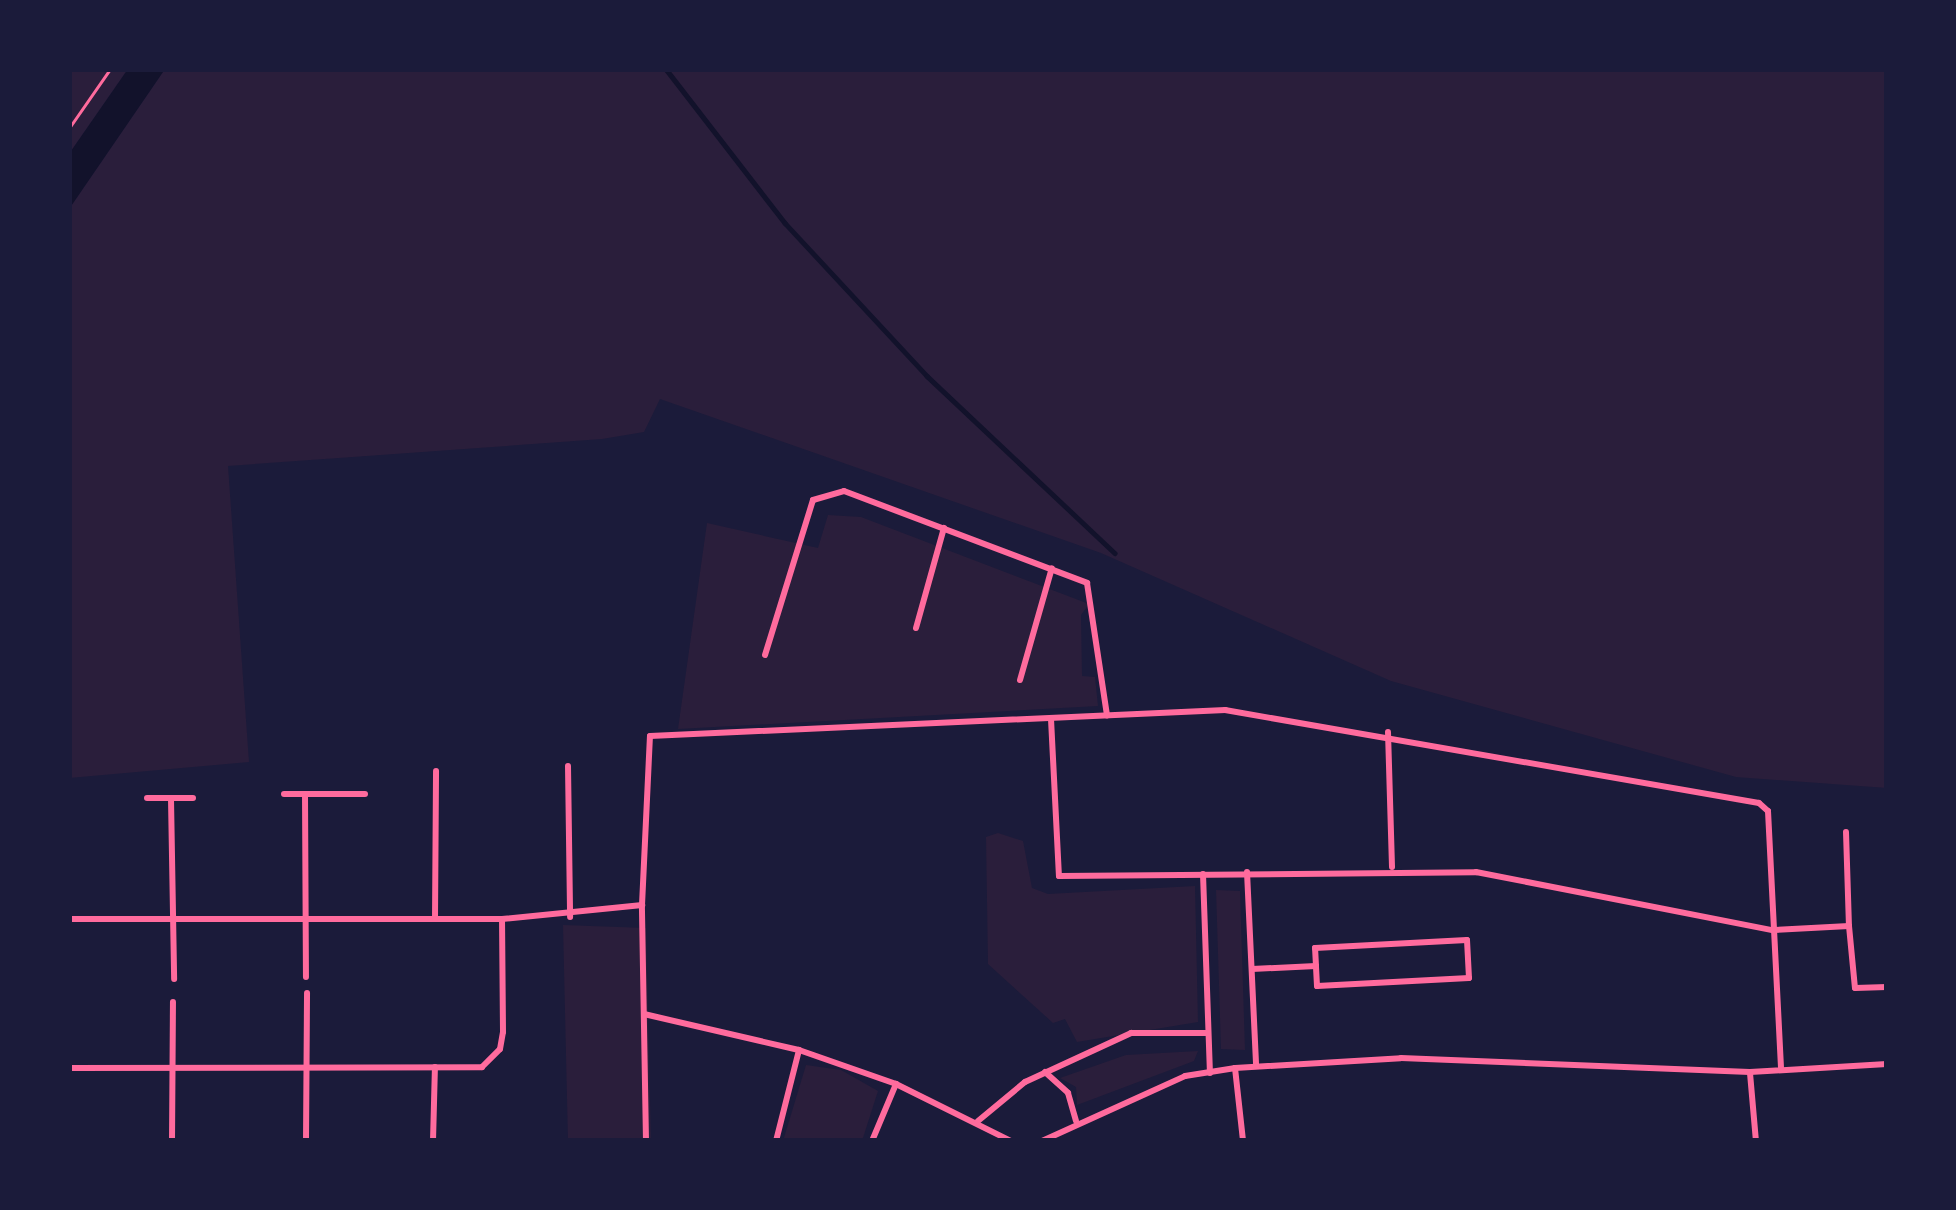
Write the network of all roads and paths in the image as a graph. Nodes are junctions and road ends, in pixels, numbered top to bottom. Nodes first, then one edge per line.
1 (110, 69) edge
2 (69, 128) edge
3 (944, 529) junction
4 (1052, 568) junction
5 (916, 628) dead end
6 (765, 655) dead end
7 (1020, 680) dead end
8 (1107, 716) junction
9 (1052, 719) junction
10 (1388, 732) junction
11 (568, 766) dead end
12 (436, 771) dead end
13 (284, 794) dead end
14 (304, 794) junction
15 (365, 794) dead end
16 (147, 798) dead end
17 (193, 798) dead end
18 (171, 799) junction
19 (1846, 832) dead end
20 (1392, 867) junction
21 (1247, 872) junction
22 (1203, 874) junction
23 (642, 905) junction
24 (171, 917) junction
25 (570, 917) junction
26 (305, 918) junction
27 (69, 919) edge
28 (502, 919) junction
29 (435, 920) junction
30 (1849, 926) junction
31 (1773, 930) junction
32 (1316, 966) junction
33 (1252, 969) junction
34 (306, 977) dead end
35 (173, 979) dead end
36 (1887, 987) edge
37 (307, 993) dead end
38 (173, 1002) dead end
39 (644, 1014) junction
40 (1208, 1033) junction
41 (799, 1050) junction
42 (1887, 1064) edge
43 (1256, 1066) junction
44 (172, 1067) junction
45 (307, 1067) junction
46 (435, 1067) junction
47 (69, 1068) edge
48 (1234, 1068) junction
49 (1781, 1069) junction
50 (1045, 1072) junction
51 (1210, 1072) junction
52 (1750, 1072) junction
53 (896, 1084) junction
54 (978, 1121) junction
55 (1076, 1121) junction
56 (172, 1141) edge
57 (306, 1141) edge
58 (433, 1141) edge
59 (646, 1141) edge
60 (776, 1141) edge
61 (872, 1141) edge
62 (1011, 1141) edge
63 (1042, 1141) edge
64 (1243, 1141) edge
65 (1756, 1141) edge

1 - 2 path
3 - 4 street
3 - 5 street
3 - 6 street
4 - 7 street
4 - 8 street
8 - 9 street
8 - 10 street
9 - 22 street
9 - 23 street
10 - 20 street
10 - 31 street
11 - 25 street
12 - 29 street
13 - 14 street
14 - 15 street
14 - 26 street
16 - 18 street
17 - 18 street
18 - 24 street
19 - 30 street
20 - 21 street
20 - 31 street
21 - 22 street
21 - 33 street
22 - 40 street
23 - 25 street
23 - 39 street
24 - 26 street
24 - 27 street
24 - 35 street
25 - 28 street
26 - 29 street
26 - 34 street
28 - 29 street
28 - 46 street
30 - 31 street
30 - 36 street
31 - 49 street
32 - 32 street
32 - 33 street
33 - 43 street
37 - 45 street
38 - 44 street
39 - 41 street
39 - 59 street
40 - 50 street
40 - 51 street
41 - 53 street
41 - 60 street
42 - 49 street
43 - 48 street
43 - 52 street
44 - 45 street
44 - 47 street
44 - 56 street
45 - 46 street
45 - 57 street
46 - 58 street
48 - 51 street
48 - 64 street
49 - 52 street
50 - 54 street
50 - 55 street
51 - 55 street
52 - 65 street
53 - 54 street
53 - 61 street
54 - 62 street
55 - 63 street

